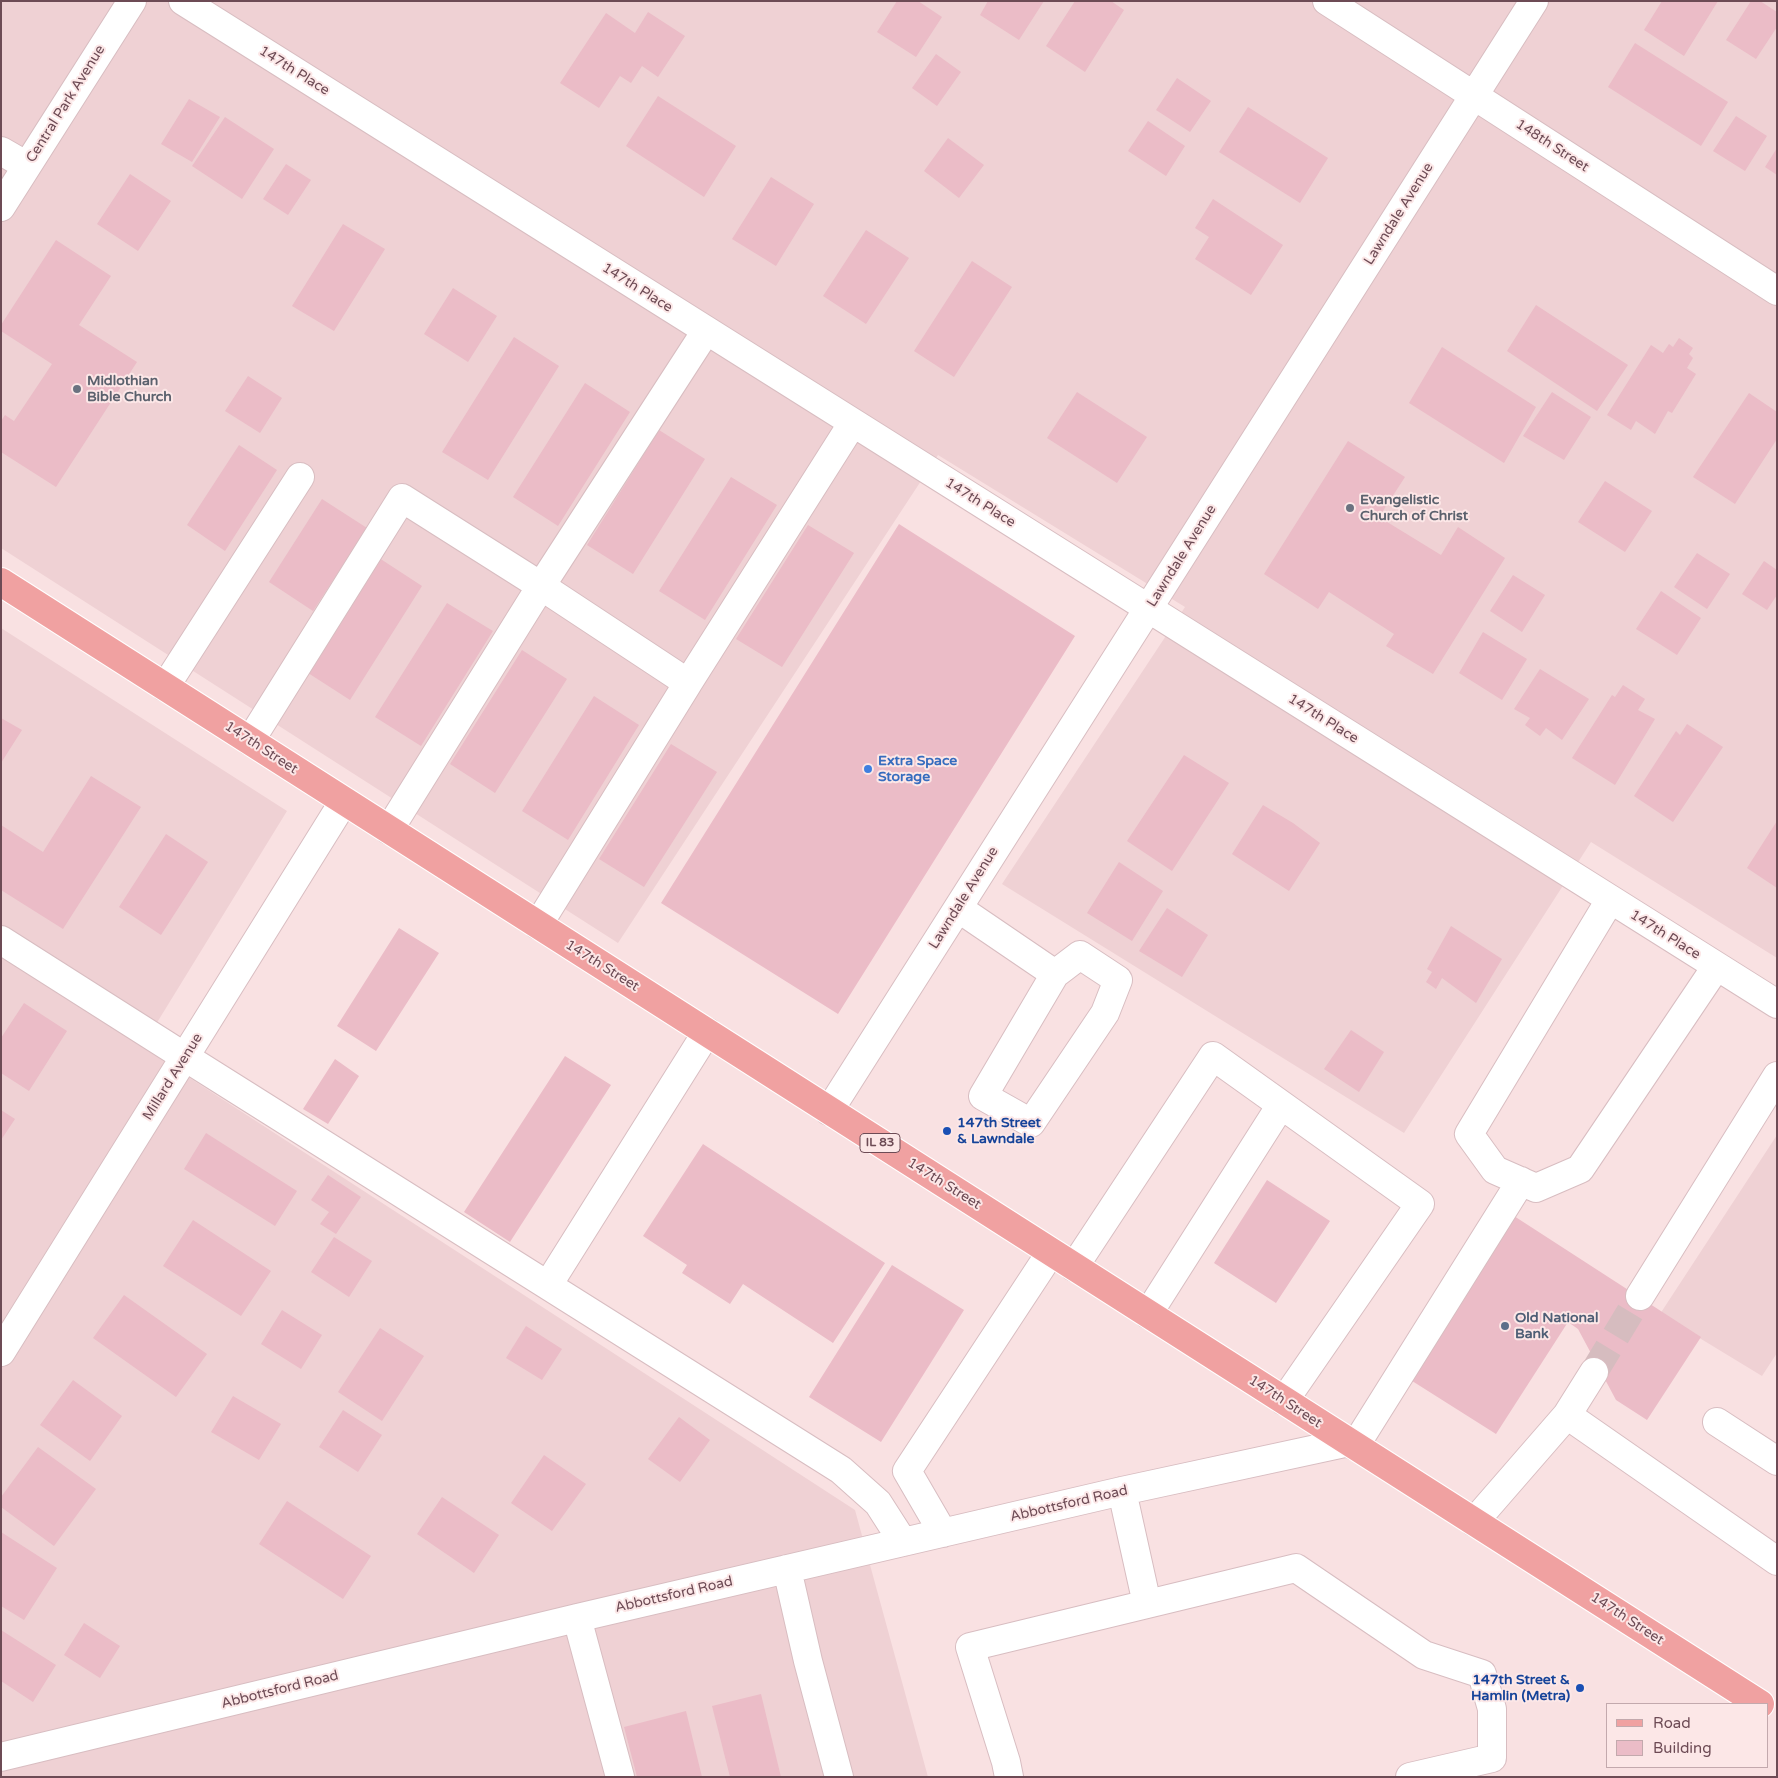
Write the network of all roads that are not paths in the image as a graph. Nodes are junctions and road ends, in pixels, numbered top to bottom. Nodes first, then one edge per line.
1 (132, 1) edge
2 (183, 1) edge
3 (1327, 1) edge
4 (1534, 1) edge
5 (1474, 96) junction
6 (1, 151) edge
7 (27, 166) junction
8 (1, 207) edge
9 (1777, 291) edge
10 (706, 331) junction
11 (852, 424) junction
12 (300, 477) dead end
13 (1, 582) edge
14 (541, 586) junction
15 (1149, 608) junction
16 (688, 683) junction
17 (165, 687) junction
18 (250, 741) junction
19 (344, 801) junction
20 (389, 830) junction
21 (1610, 900) junction
22 (958, 908) junction
23 (538, 925) junction
24 (1, 940) edge
25 (1716, 967) junction
26 (1055, 974) junction
27 (1777, 1004) edge
28 (707, 1032) junction
29 (185, 1058) junction
30 (1777, 1076) edge
31 (1281, 1105) junction
32 (829, 1111) junction
33 (1521, 1181) junction
34 (1051, 1252) junction
35 (1074, 1267) junction
36 (548, 1285) junction
37 (1640, 1296) tunnel mouth
38 (1148, 1314) junction
39 (1, 1352) edge
40 (1594, 1372) tunnel mouth
41 (1284, 1401) junction
42 (1567, 1416) junction
43 (1717, 1422) dead end
44 (1352, 1444) junction
45 (1777, 1460) edge
46 (1122, 1492) junction
47 (1474, 1522) junction
48 (943, 1533) junction
49 (903, 1542) junction
50 (1777, 1561) edge
51 (787, 1569) junction
52 (1147, 1604) junction
53 (576, 1618) junction
54 (1758, 1703) edge
55 (1, 1757) edge
56 (620, 1777) edge
57 (839, 1777) edge
58 (1009, 1777) edge
59 (1410, 1777) edge

1 - 7 street, Central Park Avenue
2 - 10 street, 147th Place
3 - 5 street, 148th Street
4 - 5 street, Lawndale Avenue
5 - 9 street, 148th Street
5 - 15 street, Lawndale Avenue
6 - 7 street
7 - 8 street, Central Park Avenue
10 - 11 street, 147th Place
10 - 14 street
11 - 15 street, 147th Place
11 - 16 street
12 - 17 street
13 - 17 main road, 147th Street / IL 83
14 - 16 street
14 - 18 street
14 - 20 street
15 - 21 street, 147th Place
15 - 22 street, Lawndale Avenue
16 - 23 street
17 - 18 main road, 147th Street / IL 83
18 - 19 main road, 147th Street / IL 83
19 - 20 main road, 147th Street / IL 83
19 - 29 street, Millard Avenue
20 - 23 main road, 147th Street / IL 83
21 - 25 street, 147th Place
21 - 33 street
22 - 26 street
22 - 32 street, Lawndale Avenue
23 - 28 main road, 147th Street / IL 83
24 - 29 street
25 - 27 street, 147th Place
25 - 33 street
26 - 26 street
28 - 32 main road, 147th Street / IL 83
28 - 36 street
29 - 36 street
29 - 39 street, Millard Avenue
30 - 37 street
31 - 35 street
31 - 38 street
31 - 41 street
32 - 34 main road, 147th Street / IL 83
33 - 44 street
34 - 35 main road, 147th Street / IL 83
34 - 48 street
35 - 38 main road, 147th Street / IL 83
36 - 49 street
38 - 41 main road, 147th Street / IL 83
40 - 42 street
41 - 44 main road, 147th Street / IL 83
42 - 47 street
42 - 50 street
43 - 45 street
44 - 46 street, Abbottsford Road
44 - 47 main road, 147th Street / IL 83
46 - 48 street, Abbottsford Road
46 - 52 street
47 - 54 main road, 147th Street / IL 83
48 - 49 street, Abbottsford Road
49 - 51 street, Abbottsford Road
51 - 53 street, Abbottsford Road
51 - 57 street
52 - 58 street
52 - 59 street
53 - 55 street, Abbottsford Road
53 - 56 street

